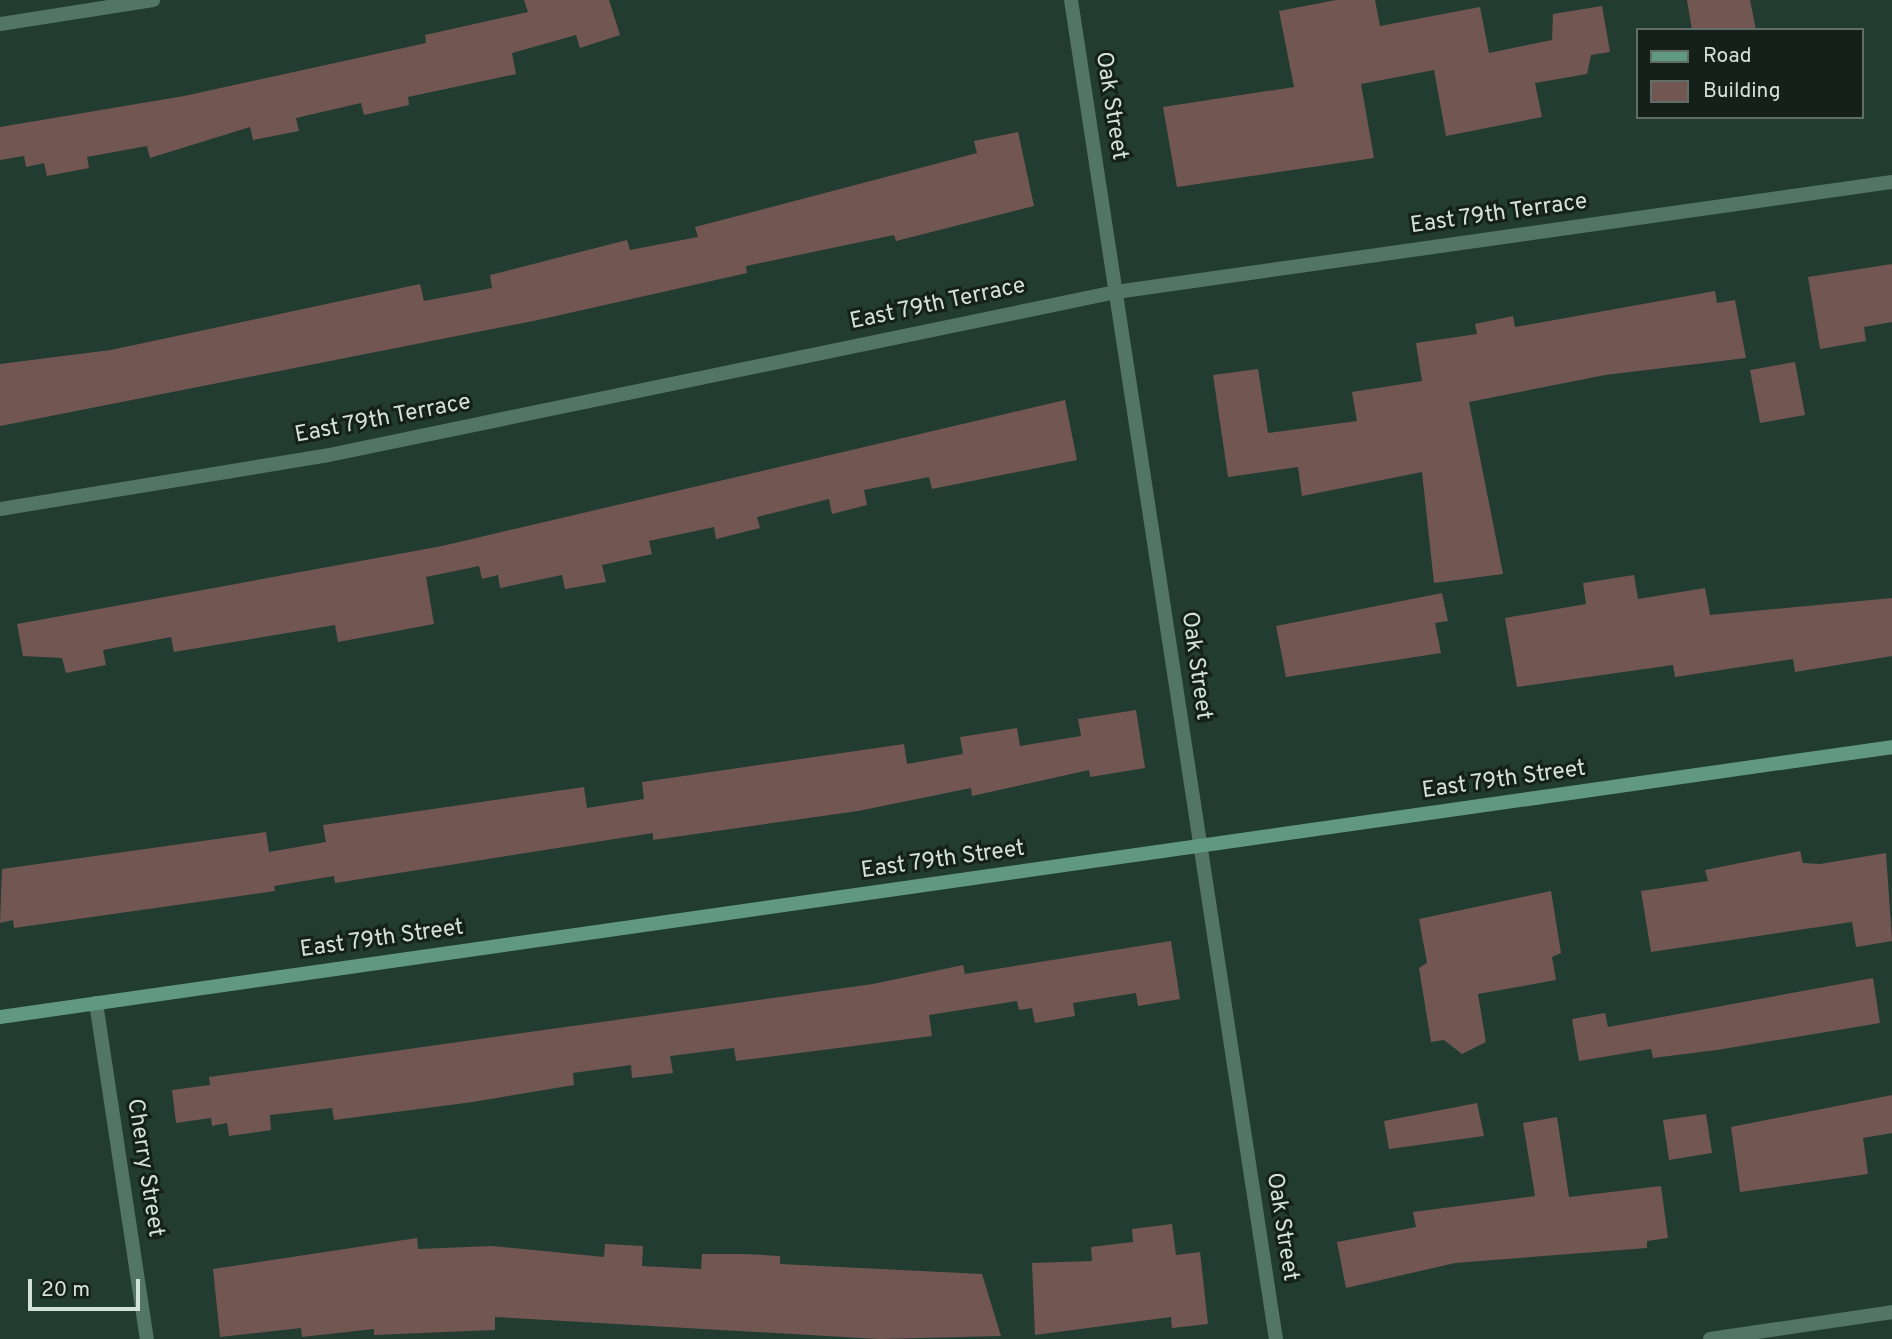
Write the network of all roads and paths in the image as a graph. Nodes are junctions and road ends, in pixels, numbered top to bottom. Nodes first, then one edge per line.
1 (153, 0) edge
2 (1071, 0) edge
3 (0, 24) edge
4 (1892, 182) edge
5 (1116, 292) junction
6 (0, 509) edge
7 (1892, 747) edge
8 (1200, 848) junction
9 (96, 1003) junction
10 (0, 1017) edge
11 (1892, 1312) edge
12 (147, 1339) edge
13 (1276, 1339) edge
14 (1710, 1339) edge

1 - 3 street
2 - 5 street, Oak Street
4 - 5 street, East 79th Terrace
5 - 6 street, East 79th Terrace
5 - 8 street, Oak Street
7 - 8 street, East 79th Street
8 - 9 street, East 79th Street
8 - 13 street, Oak Street
9 - 10 street, East 79th Street
9 - 12 street, Cherry Street
11 - 14 street

